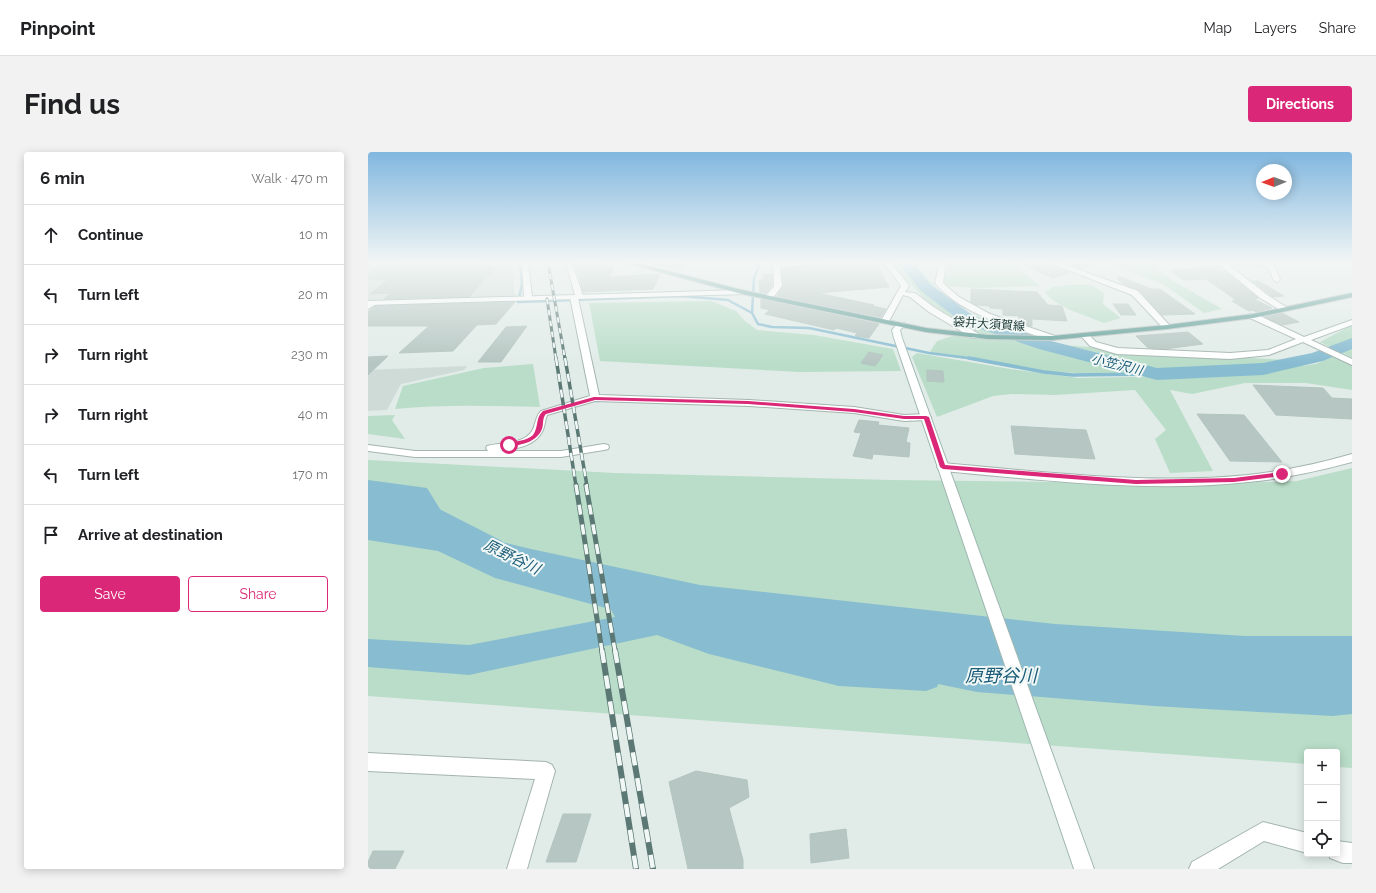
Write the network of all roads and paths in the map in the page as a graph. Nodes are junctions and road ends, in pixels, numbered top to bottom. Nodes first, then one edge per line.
1 (566, 296) edge
2 (577, 296) edge
3 (900, 296) edge
4 (914, 296) edge
5 (953, 296) edge
6 (1139, 296) edge
7 (1264, 296) edge
8 (1345, 296) edge
9 (769, 297) edge
10 (528, 298) joint
11 (370, 304) edge
12 (1285, 309) junction
13 (1253, 316) junction
14 (885, 321) junction
15 (1352, 322) edge
16 (901, 325) junction
17 (1167, 327) junction
18 (976, 336) junction
19 (1085, 336) junction
20 (1052, 338) junction
21 (1305, 339) junction
22 (1349, 360) edge
23 (594, 398) junction
24 (926, 417) junction
25 (604, 447) dead end
26 (368, 448) edge
27 (448, 454) junction
28 (1352, 458) edge
29 (944, 471) junction
30 (368, 762) edge
31 (1304, 842) edge
32 (1340, 852) edge
33 (1352, 853) edge
34 (517, 869) edge
35 (1084, 869) edge
36 (1199, 869) edge

1 - 10 street
2 - 23 street
3 - 14 street
4 - 18 street
5 - 20 street
6 - 17 street
7 - 12 street
8 - 12 main road, 袋井大須賀線
9 - 14 main road, 袋井大須賀線
10 - 11 street
12 - 13 main road, 袋井大須賀線
13 - 17 main road, 袋井大須賀線
13 - 21 street
14 - 16 main road, 袋井大須賀線
15 - 21 street
16 - 18 main road, 袋井大須賀線
16 - 24 street
17 - 19 main road, 袋井大須賀線
18 - 20 main road, 袋井大須賀線
19 - 20 main road, 袋井大須賀線
19 - 21 street
21 - 22 street
23 - 24 street
23 - 27 street
24 - 29 street
25 - 27 street
26 - 27 street
28 - 29 street
29 - 35 street
30 - 34 street
31 - 36 street
32 - 33 street

